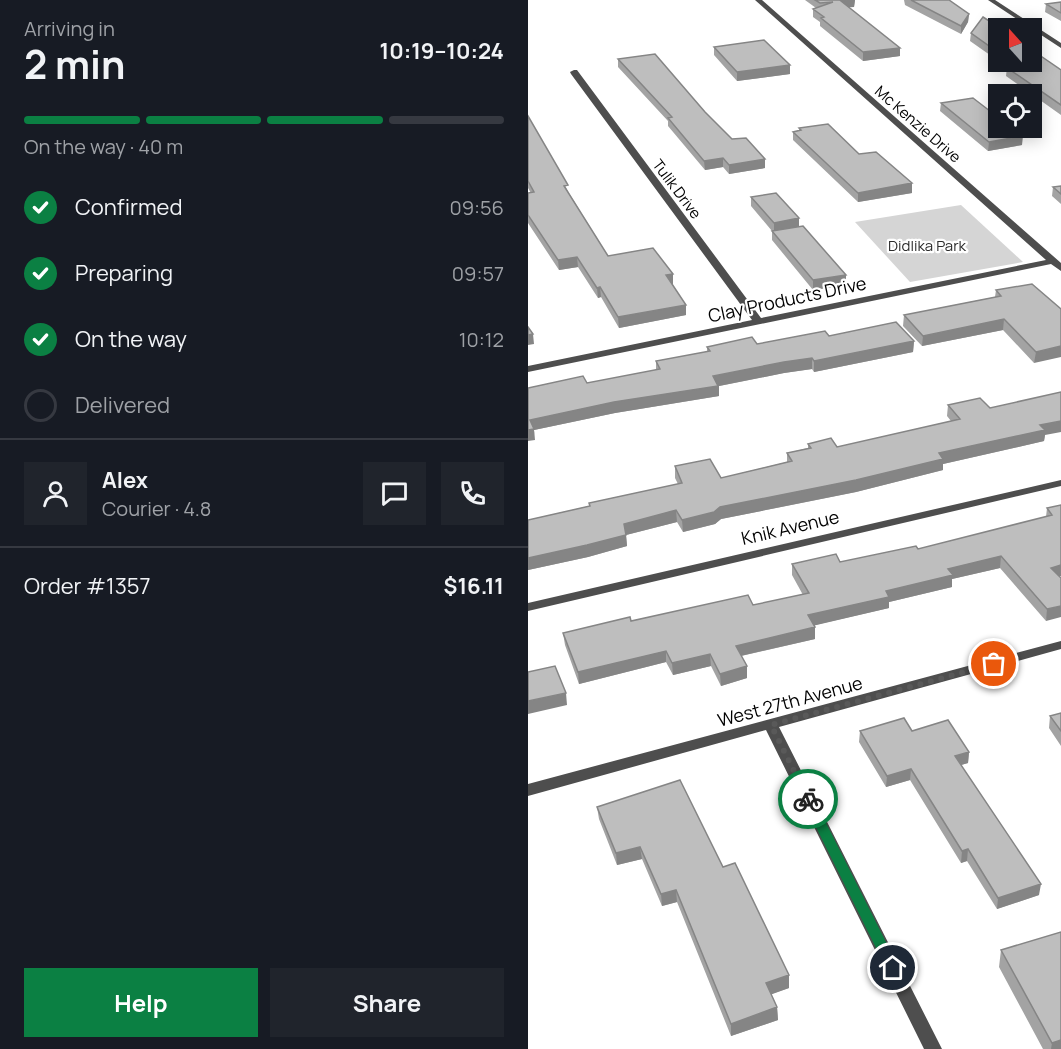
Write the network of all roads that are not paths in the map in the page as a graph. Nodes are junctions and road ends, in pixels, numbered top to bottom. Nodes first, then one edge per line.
1 (758, 0) edge
2 (991, 0) edge
3 (1061, 46) edge
4 (574, 72) dead end
5 (1057, 265) edge
6 (759, 322) junction
7 (528, 369) edge
8 (1061, 483) edge
9 (528, 607) edge
10 (1061, 645) edge
11 (771, 725) junction
12 (528, 790) edge
13 (933, 1049) edge

1 - 5 street, Mc Kenzie Drive
2 - 3 street
4 - 6 street, Tulik Drive
5 - 6 street, Clay Products Drive
6 - 7 street, Clay Products Drive
8 - 9 street, Knik Avenue
10 - 11 street, West 27th Avenue
11 - 12 street, West 27th Avenue
11 - 13 street

